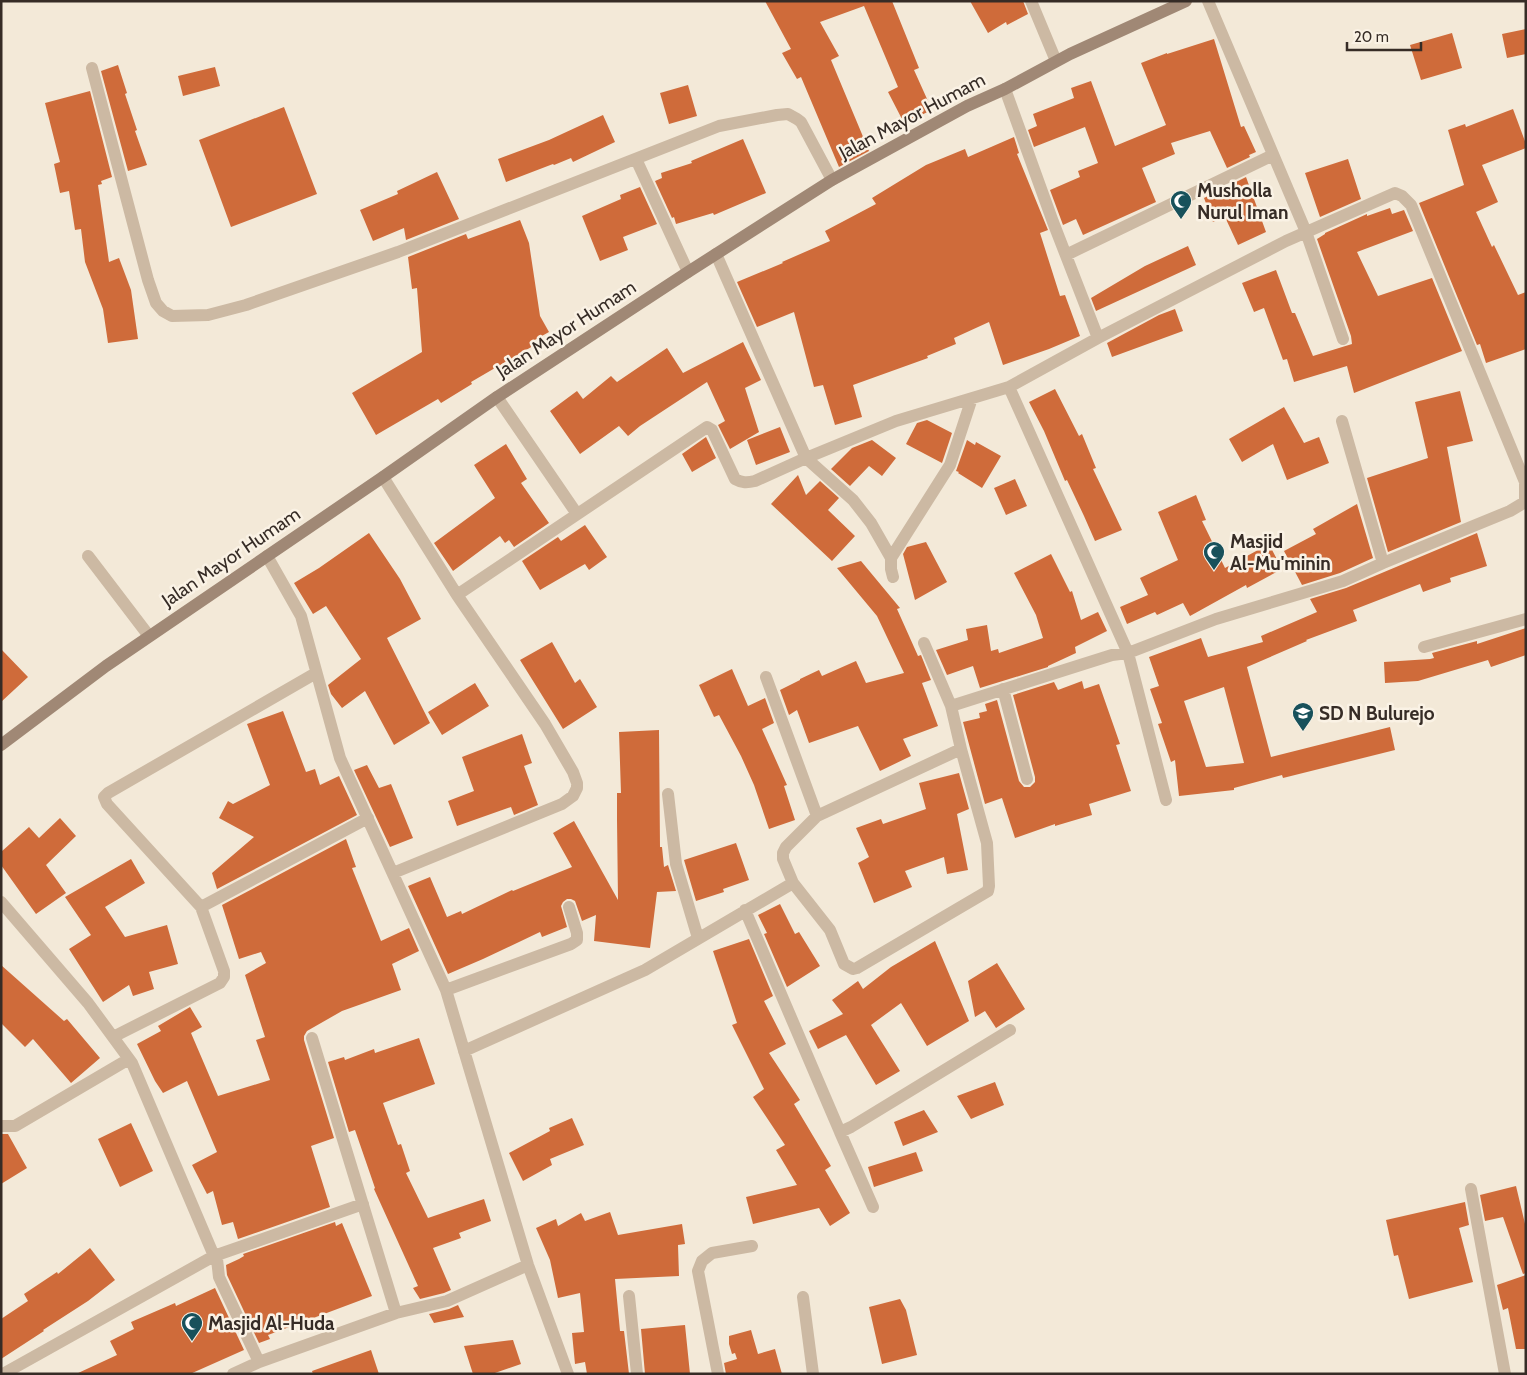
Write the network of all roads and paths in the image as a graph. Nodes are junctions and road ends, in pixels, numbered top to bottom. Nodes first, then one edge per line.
1 (1032, 1) edge
2 (1186, 1) edge
3 (1208, 1) edge
4 (1056, 61) junction
5 (92, 68) dead end
6 (1005, 89) junction
7 (1273, 155) junction
8 (636, 159) junction
9 (832, 180) junction
10 (1306, 232) junction
11 (716, 254) junction
12 (1066, 255) junction
13 (688, 272) junction
14 (1098, 338) junction
15 (1343, 339) dead end
16 (1009, 387) junction
17 (497, 397) junction
18 (972, 398) junction
19 (1342, 421) dead end
20 (806, 458) junction
21 (383, 477) junction
22 (1525, 501) edge
23 (577, 514) junction
24 (88, 556) dead end
25 (267, 556) junction
26 (891, 558) junction
27 (1383, 563) junction
28 (893, 577) dead end
29 (458, 595) junction
30 (1526, 619) edge
31 (149, 636) junction
32 (924, 643) dead end
33 (1424, 647) dead end
34 (1128, 653) junction
35 (316, 673) junction
36 (766, 677) dead end
37 (1003, 689) junction
38 (952, 706) junction
39 (1, 745) edge
40 (961, 749) junction
41 (1027, 779) dead end
42 (668, 794) dead end
43 (1166, 800) dead end
44 (817, 816) junction
45 (368, 818) junction
46 (392, 872) junction
47 (793, 883) junction
48 (1, 902) edge
49 (201, 907) junction
50 (568, 908) dead end
51 (745, 910) junction
52 (698, 938) junction
53 (446, 990) junction
54 (1010, 1030) dead end
55 (113, 1036) junction
56 (312, 1038) dead end
57 (464, 1051) junction
58 (129, 1059) junction
59 (1, 1126) edge
60 (840, 1132) junction
61 (1471, 1189) dead end
62 (363, 1204) junction
63 (873, 1207) dead end
64 (752, 1246) dead end
65 (214, 1256) junction
66 (528, 1265) junction
67 (629, 1296) dead end
68 (803, 1297) dead end
69 (396, 1313) junction
70 (259, 1362) junction
71 (3, 1374) edge
72 (233, 1374) edge
73 (568, 1374) edge
74 (637, 1374) edge
75 (718, 1374) edge
76 (813, 1374) edge
77 (1505, 1374) edge

1 - 4 street
2 - 4 main road, Jalan Mayor Humam
3 - 7 street
4 - 6 main road, Jalan Mayor Humam
5 - 8 street
6 - 9 main road, Jalan Mayor Humam
6 - 12 street
7 - 10 street
7 - 12 street
8 - 9 street
8 - 13 street
9 - 11 main road, Jalan Mayor Humam
10 - 14 street
10 - 15 street
10 - 22 street
11 - 13 main road, Jalan Mayor Humam
11 - 20 street
12 - 14 street
13 - 17 main road, Jalan Mayor Humam
14 - 16 street
16 - 18 street
16 - 34 street
17 - 21 main road, Jalan Mayor Humam
17 - 23 street
18 - 20 street
18 - 26 street
19 - 27 street
20 - 23 street
20 - 26 street
21 - 25 main road, Jalan Mayor Humam
21 - 29 street
22 - 27 street
23 - 29 street
24 - 31 street
25 - 31 main road, Jalan Mayor Humam
25 - 35 street
26 - 28 street
27 - 34 street
29 - 46 street
30 - 33 street
31 - 39 main road, Jalan Mayor Humam
32 - 38 street
34 - 37 street
34 - 43 street
35 - 45 street
35 - 49 street
36 - 44 street
37 - 38 street
37 - 41 street
38 - 40 street
40 - 44 street
40 - 47 street
42 - 52 street
44 - 47 street
45 - 46 street
45 - 49 street
46 - 53 street
47 - 51 street
48 - 55 street
49 - 55 street
50 - 53 street
51 - 52 street
51 - 60 street
52 - 57 street
53 - 57 street
54 - 60 street
55 - 58 street
56 - 62 street
57 - 66 street
58 - 59 street
58 - 65 street
60 - 63 street
61 - 77 street
62 - 65 street
62 - 69 street
64 - 75 street
65 - 70 street
65 - 71 street
66 - 69 street
66 - 73 street
67 - 74 street
68 - 76 street
69 - 70 street
70 - 72 street

